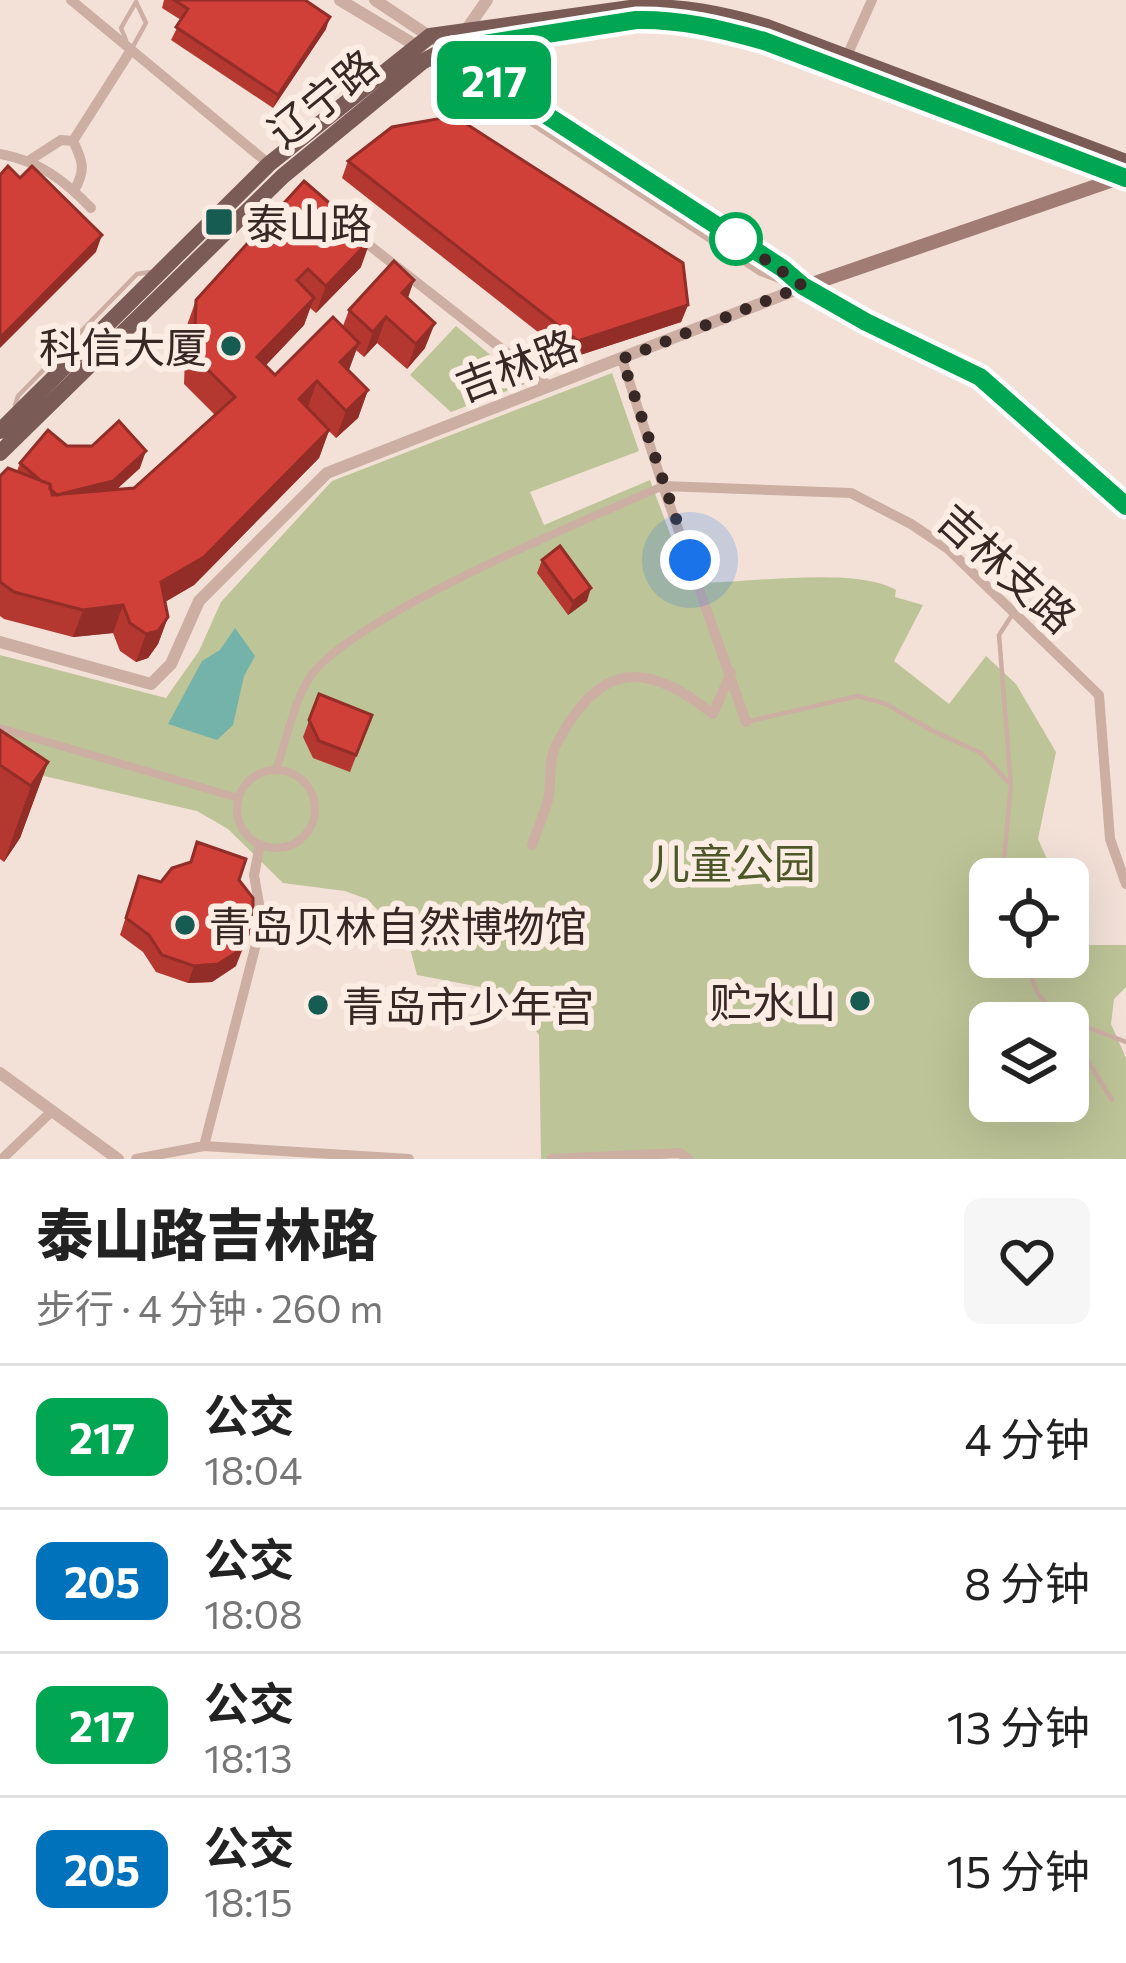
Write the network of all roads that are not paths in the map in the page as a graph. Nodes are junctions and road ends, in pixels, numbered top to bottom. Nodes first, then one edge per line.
1 (71, 0) edge
2 (340, 0) edge
3 (375, 0) edge
4 (488, 0) edge
5 (872, 0) edge
6 (136, 2) edge
7 (638, 4) edge
8 (467, 31) junction
9 (431, 47) junction
10 (131, 50) junction
11 (846, 58) junction
12 (73, 141) junction
13 (0, 154) edge
14 (30, 160) junction
15 (276, 170) junction
16 (1125, 173) edge
17 (299, 188) edge
18 (74, 191) junction
19 (91, 208) dead end
20 (348, 228) edge
21 (803, 286) junction
22 (622, 359) junction
23 (549, 386) junction
24 (6, 425) edge
25 (0, 453) edge
26 (662, 486) junction
27 (1126, 506) edge
28 (1014, 613) junction
29 (0, 641) edge
30 (731, 672) junction
31 (746, 722) joint
32 (0, 728) edge
33 (276, 770) junction
34 (1010, 785) junction
35 (238, 798) junction
36 (260, 845) junction
37 (532, 845) dead end
38 (1004, 858) edge
39 (1126, 884) edge
40 (1089, 1031) edge
41 (1126, 1042) edge
42 (1089, 1063) edge
43 (0, 1072) edge
44 (1112, 1100) dead end
45 (52, 1112) junction
46 (204, 1146) junction
47 (2, 1159) edge
48 (118, 1159) edge
49 (136, 1159) edge
50 (409, 1159) edge
51 (550, 1159) edge
52 (688, 1159) edge

1 - 10 street
2 - 9 street
3 - 9 street
4 - 8 street
5 - 11 street
6 - 10 lane
6 - 10 lane
7 - 8 main road, 辽宁路
7 - 11 main road, 辽宁路
8 - 9 main road, 辽宁路
9 - 15 main road, 辽宁路
9 - 16 main road, 辽宁路
9 - 21 street
10 - 12 street
10 - 15 street
11 - 16 main road, 辽宁路
12 - 14 street
12 - 18 street
13 - 14 street
14 - 18 street
15 - 17 street
15 - 24 main road, 辽宁路
15 - 25 main road, 辽宁路
16 - 21 main road, 吉林路
18 - 19 street
20 - 23 street
21 - 22 street, 吉林路
21 - 27 street
22 - 23 street, 吉林路
22 - 26 street
23 - 29 street, 吉林路
26 - 28 street, 吉林支路
26 - 30 street
26 - 33 street
28 - 34 lane
28 - 39 street, 吉林支路
30 - 31 street
30 - 37 street
31 - 34 lane
32 - 35 street
33 - 35 street
33 - 36 street
34 - 38 lane
35 - 36 street
36 - 46 street
40 - 41 lane
42 - 44 lane
43 - 45 street
45 - 47 street
45 - 48 street
46 - 49 street
46 - 50 street
51 - 52 street

